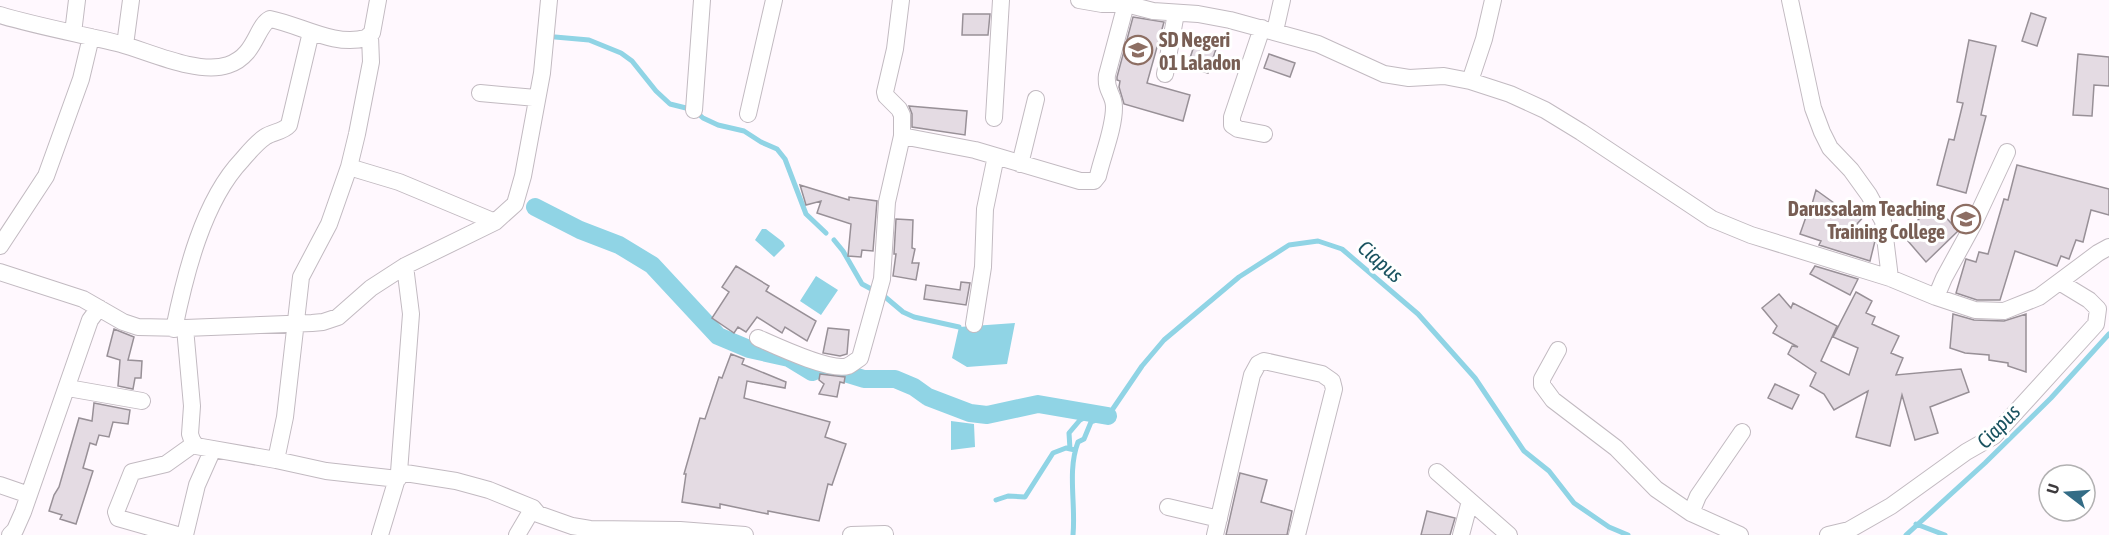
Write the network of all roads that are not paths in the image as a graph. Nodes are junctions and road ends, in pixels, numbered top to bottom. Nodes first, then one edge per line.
1 (77, 0) edge
2 (131, 0) edge
3 (378, 0) edge
4 (549, 0) edge
5 (702, 0) edge
6 (774, 0) edge
7 (901, 0) edge
8 (1002, 0) edge
9 (1079, 0) edge
10 (1282, 0) edge
11 (1493, 0) edge
12 (1790, 0) edge
13 (1126, 4) junction
14 (1176, 13) junction
15 (0, 15) edge
16 (1268, 30) junction
17 (311, 32) junction
18 (73, 33) junction
19 (370, 36) junction
20 (91, 37) junction
21 (125, 45) junction
22 (1165, 74) dead end
23 (1470, 81) junction
24 (480, 93) dead end
25 (536, 98) junction
26 (1036, 99) dead end
27 (694, 110) dead end
28 (748, 114) dead end
29 (994, 118) dead end
30 (1264, 134) dead end
31 (902, 136) junction
32 (2007, 152) dead end
33 (996, 156) junction
34 (1020, 164) junction
35 (349, 167) junction
36 (495, 222) junction
37 (0, 246) edge
38 (2109, 247) edge
39 (405, 266) junction
40 (0, 272) edge
41 (1890, 278) junction
42 (2061, 283) junction
43 (1936, 297) junction
44 (99, 308) junction
45 (295, 323) junction
46 (974, 324) dead end
47 (180, 329) junction
48 (758, 338) dead end
49 (1558, 350) dead end
50 (68, 388) junction
51 (142, 401) dead end
52 (1742, 432) dead end
53 (194, 444) junction
54 (213, 449) junction
55 (276, 460) junction
56 (1437, 472) dead end
57 (398, 476) junction
58 (0, 485) edge
59 (29, 495) junction
60 (1470, 501) junction
61 (1168, 507) dead end
62 (533, 508) junction
63 (1691, 513) junction
64 (1217, 527) edge
65 (885, 534) edge
66 (10, 535) edge
67 (177, 535) edge
68 (185, 535) edge
69 (380, 535) edge
70 (517, 535) edge
71 (745, 535) edge
72 (851, 535) edge
73 (1297, 535) edge
74 (1461, 535) edge
75 (1509, 535) edge
76 (1740, 535) edge
77 (1828, 535) edge

1 - 18 street
2 - 21 street
3 - 19 street
4 - 25 street
5 - 27 street
6 - 28 street
7 - 31 street
8 - 29 street
9 - 13 street
10 - 16 street
11 - 23 street
12 - 41 street
13 - 14 street
13 - 34 street
14 - 16 street
14 - 22 street
15 - 18 street
16 - 23 street
16 - 30 street
17 - 19 street
17 - 21 street
17 - 47 street
18 - 20 street
19 - 35 street
20 - 21 street
20 - 37 street
23 - 41 street
24 - 25 street
25 - 36 street
26 - 34 street
31 - 33 street
31 - 48 street
32 - 43 street
33 - 34 street
33 - 46 street
35 - 36 street
35 - 45 street
36 - 39 street
38 - 42 street
39 - 45 street
39 - 57 street
40 - 44 street
41 - 43 street
42 - 43 street
42 - 77 street
44 - 47 street
44 - 50 street
45 - 47 street
45 - 55 street
47 - 53 street
49 - 63 street
50 - 51 street
50 - 59 street
52 - 63 street
53 - 54 street
53 - 67 street
54 - 55 street
54 - 68 street
55 - 57 street
56 - 60 street
57 - 62 street
57 - 69 street
58 - 59 street
59 - 66 street
60 - 74 street
60 - 75 street
61 - 64 street
62 - 70 street
62 - 71 street
63 - 76 street
64 - 73 street
65 - 72 street

